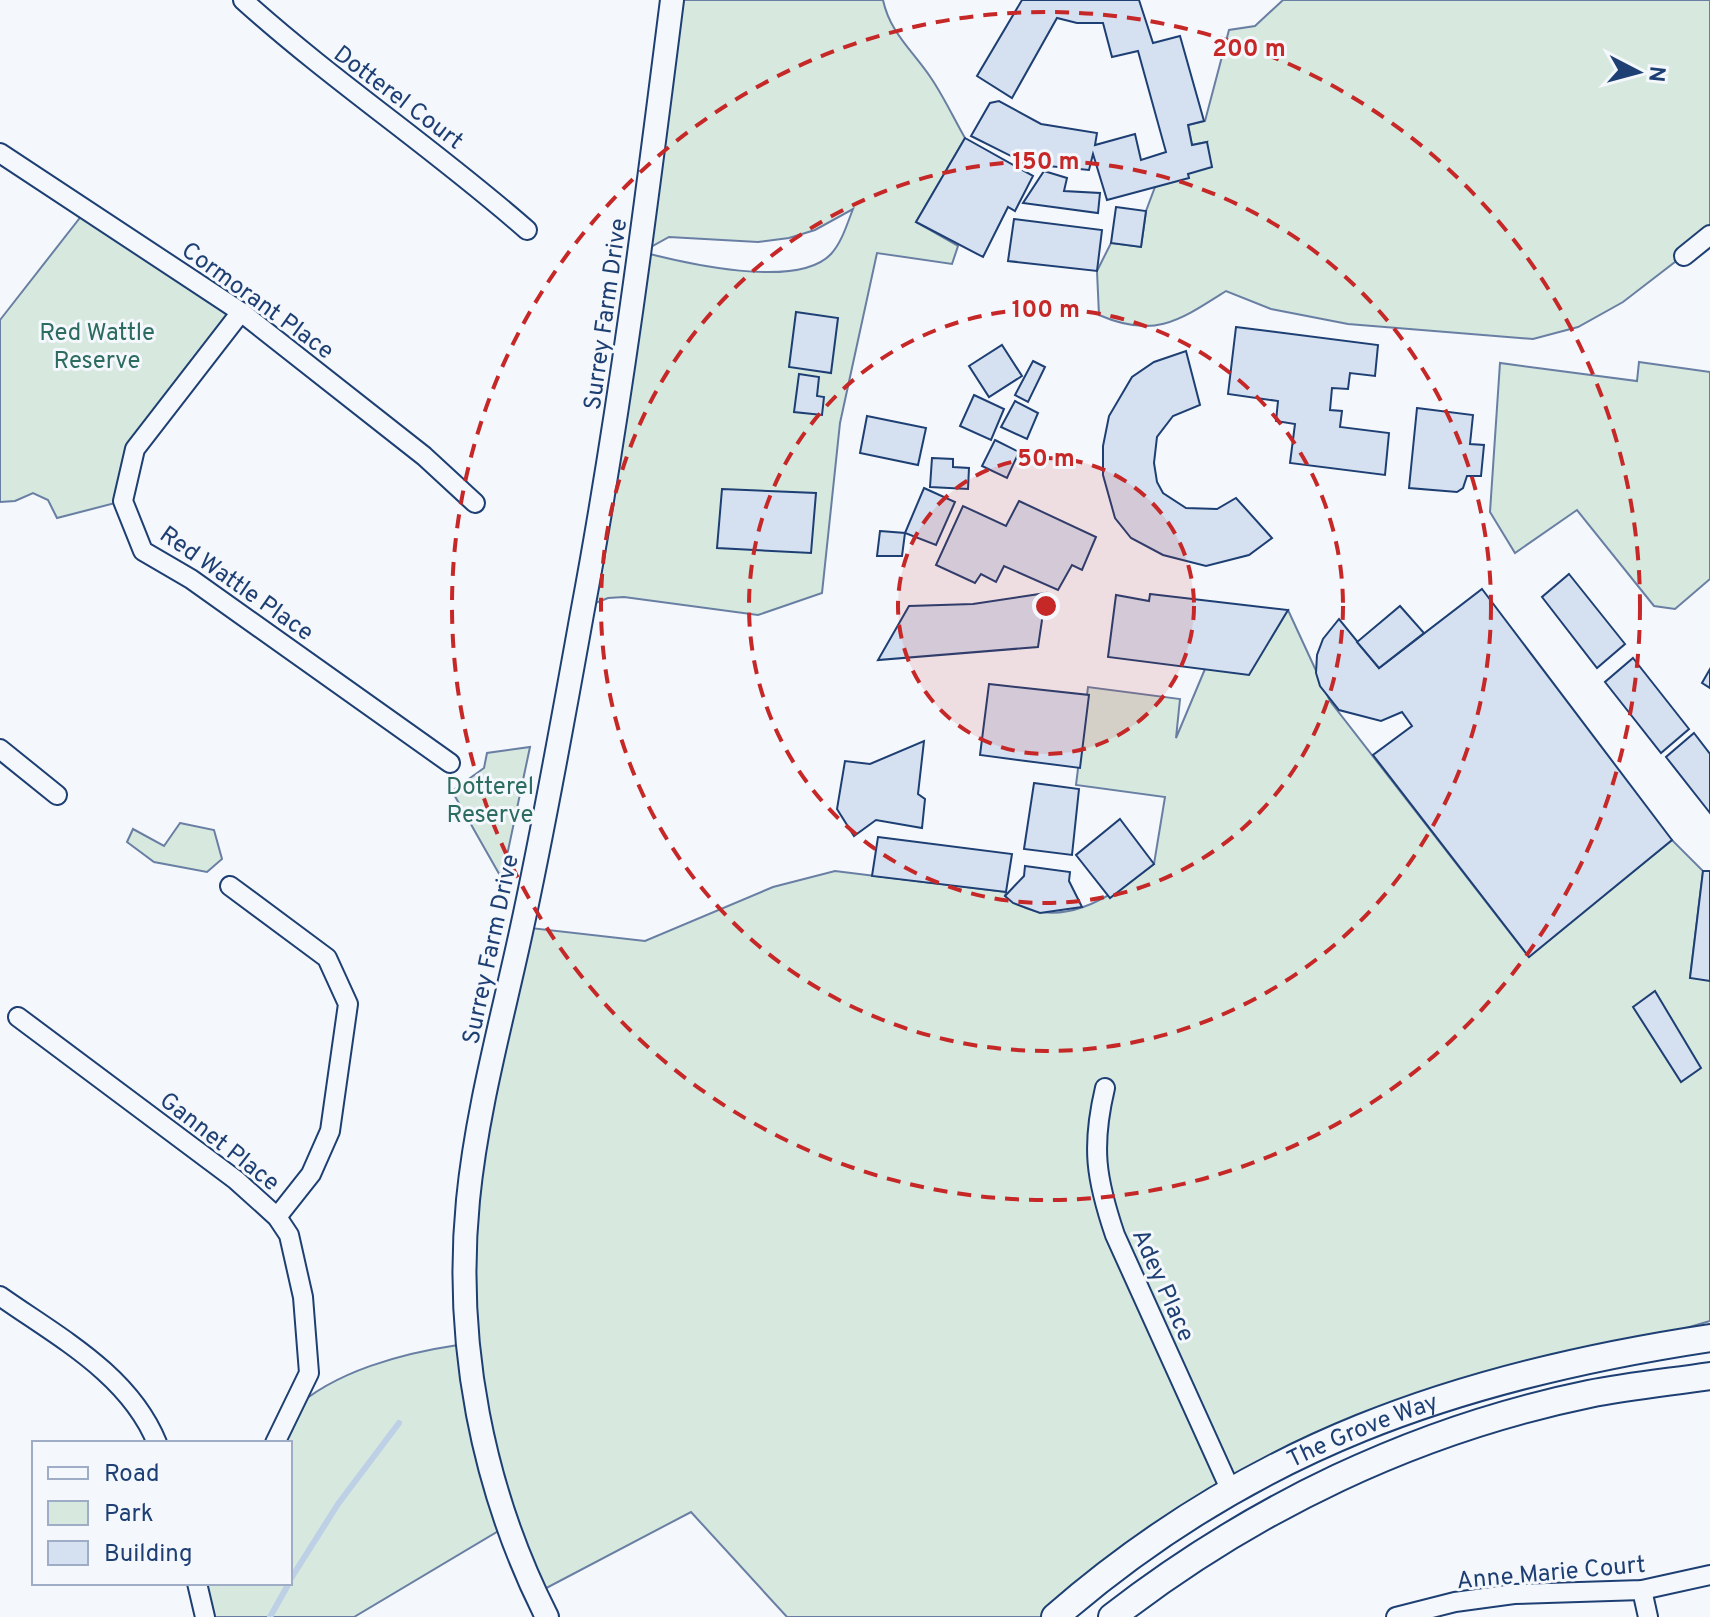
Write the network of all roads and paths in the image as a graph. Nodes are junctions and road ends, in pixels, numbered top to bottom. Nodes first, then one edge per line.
1 (243, 0) edge
2 (672, 0) edge
3 (0, 153) edge
4 (527, 230) dead end
5 (1710, 235) edge
6 (1684, 256) dead end
7 (241, 312) junction
8 (475, 503) dead end
9 (0, 749) edge
10 (450, 763) dead end
11 (57, 795) dead end
12 (230, 886) dead end
13 (18, 1017) dead end
14 (1105, 1088) dead end
15 (277, 1217) junction
16 (0, 1296) edge
17 (1710, 1338) edge
18 (1710, 1376) edge
19 (156, 1441) edge
20 (276, 1441) edge
21 (1231, 1491) junction
22 (1249, 1524) junction
23 (1710, 1575) edge
24 (197, 1585) edge
25 (1642, 1590) junction
26 (205, 1617) edge
27 (547, 1617) edge
28 (1055, 1617) edge
29 (1112, 1617) edge
30 (1396, 1617) edge
31 (1648, 1617) edge

1 - 4 street, Dotterel Court
2 - 27 street, Surrey Farm Drive
3 - 7 street, Cormorant Place
5 - 6 street
7 - 8 street, Cormorant Place
7 - 10 street, Red Wattle Place
9 - 11 street
12 - 15 street
13 - 15 street, Gannet Place
14 - 21 street, Adey Place
15 - 20 street, Gannet Place
16 - 19 street
17 - 21 main road, The Grove Way
18 - 22 main road, The Grove Way
21 - 22 main road
21 - 28 main road, The Grove Way
22 - 29 main road, The Grove Way
23 - 25 street, Anne Marie Court
24 - 26 street
25 - 30 street, Anne Marie Court
25 - 31 street

